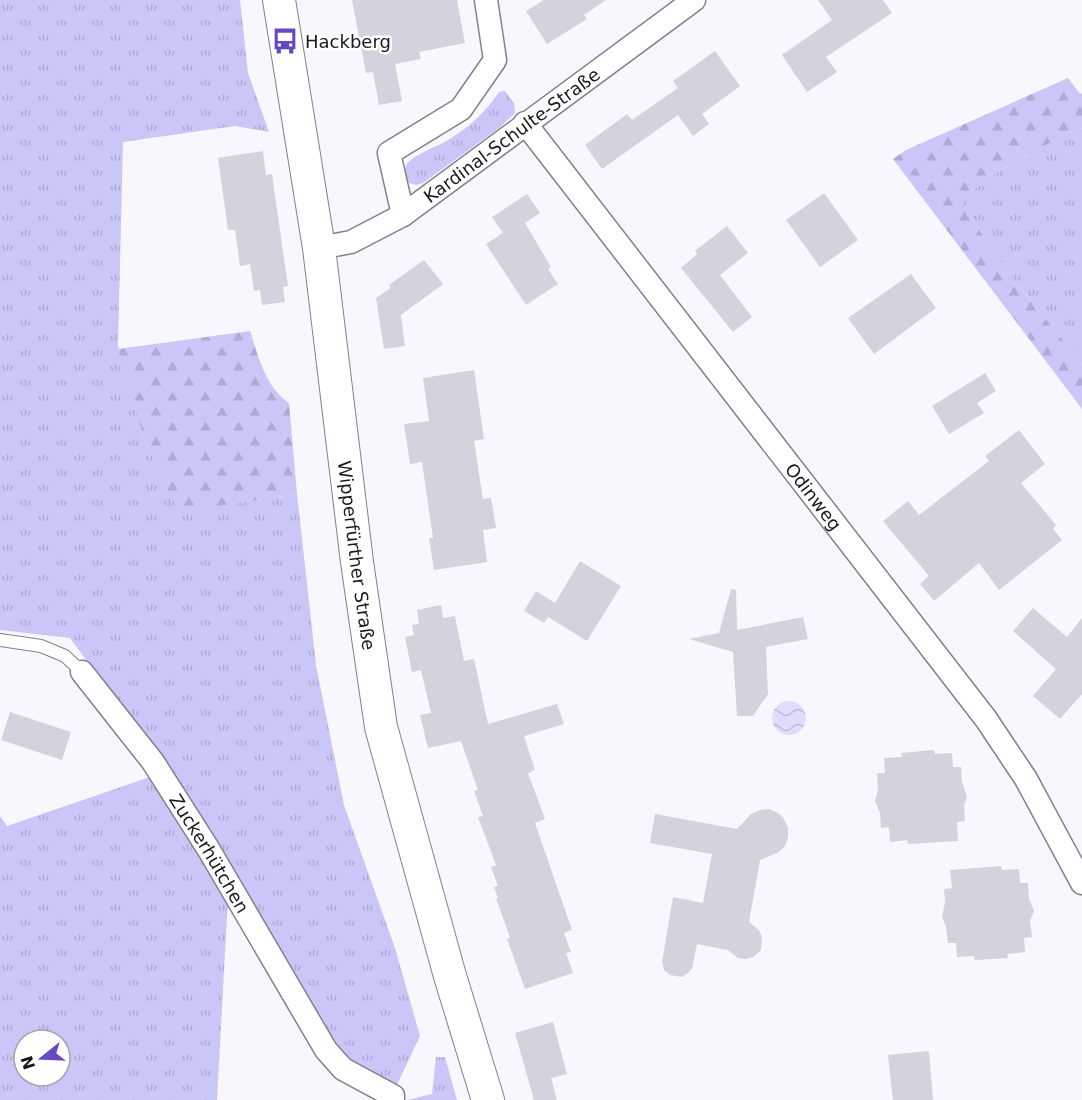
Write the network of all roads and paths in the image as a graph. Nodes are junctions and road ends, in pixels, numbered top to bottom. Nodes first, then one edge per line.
1 (279, 0) edge
2 (486, 0) edge
3 (694, 0) edge
4 (525, 123) junction
5 (403, 215) junction
6 (319, 248) junction
7 (0, 640) edge
8 (82, 672) joint
9 (1082, 883) edge
10 (393, 1098) edge
11 (488, 1100) edge

1 - 6 main road, Wipperfürther Straße
2 - 5 street
3 - 4 street, Kardinal-Schulte-Straße
4 - 5 street, Kardinal-Schulte-Straße
4 - 9 street, Odinweg
5 - 6 street, Kardinal-Schulte-Straße
6 - 11 main road, Wipperfürther Straße
7 - 8 lane, Zuckerhütchen
8 - 10 street, Zuckerhütchen

